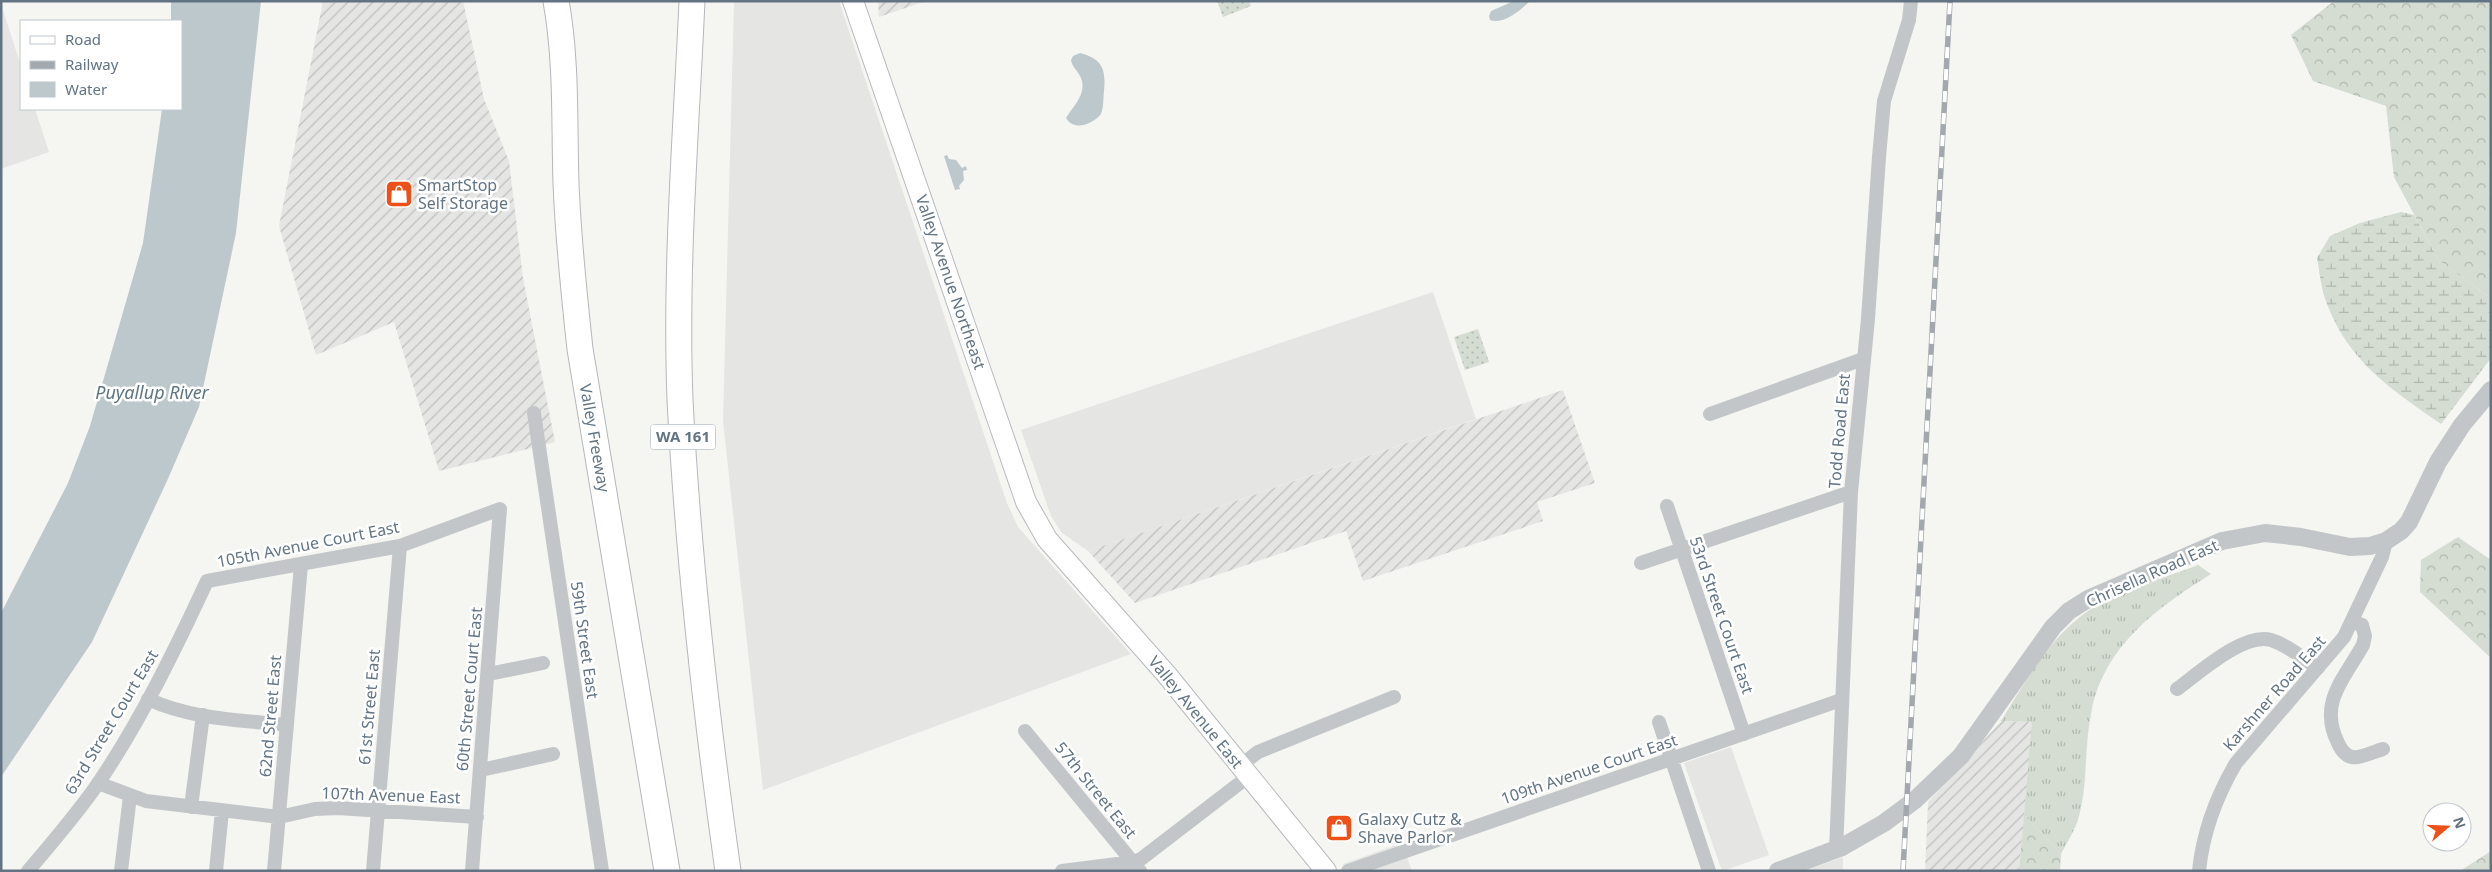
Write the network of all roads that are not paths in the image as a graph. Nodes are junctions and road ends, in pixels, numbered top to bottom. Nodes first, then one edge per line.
1 (556, 1) edge
2 (692, 1) edge
3 (853, 1) edge
4 (1911, 1) edge
5 (1863, 359) junction
6 (2491, 390) edge
7 (534, 413) dead end
8 (1710, 414) dead end
9 (1851, 492) junction
10 (1667, 506) dead end
11 (500, 510) joint
12 (2386, 541) junction
13 (400, 546) junction
14 (1681, 550) junction
15 (1062, 556) joint
16 (1641, 563) dead end
17 (301, 564) junction
18 (207, 581) joint
19 (2353, 622) junction
20 (542, 663) dead end
21 (2318, 668) junction
22 (489, 674) junction
23 (2177, 689) dead end
24 (1394, 697) dead end
25 (148, 699) junction
26 (1841, 700) junction
27 (202, 715) junction
28 (1659, 722) dead end
29 (286, 725) junction
30 (1025, 731) dead end
31 (1744, 734) junction
32 (2383, 748) dead end
33 (553, 754) dead end
34 (1671, 760) junction
35 (480, 770) junction
36 (1244, 771) junction
37 (98, 783) junction
38 (130, 796) junction
39 (191, 808) junction
40 (379, 810) junction
41 (222, 811) junction
42 (477, 816) junction
43 (279, 817) junction
44 (1836, 850) junction
45 (1136, 866) edge
46 (28, 871) edge
47 (121, 871) edge
48 (216, 871) edge
49 (274, 871) edge
50 (373, 871) edge
51 (472, 871) edge
52 (602, 871) edge
53 (668, 871) edge
54 (728, 871) edge
55 (1062, 871) edge
56 (1326, 871) edge
57 (1348, 871) edge
58 (1709, 871) edge
59 (1778, 871) edge
60 (2199, 871) edge

1 - 53 highway, Valley Freeway
2 - 54 highway, WA 161
3 - 15 main road, Valley Avenue Northeast
4 - 5 street, Todd Road East
5 - 8 street
5 - 9 street, Todd Road East
6 - 12 street, Chrisella Road East
7 - 52 street, 59th Street East
9 - 14 street
9 - 26 street, Todd Road East
10 - 14 street, 53rd Street Court East
11 - 13 street, 105th Avenue Court East
11 - 22 street, 60th Street Court East
12 - 19 street, Karshner Road East
12 - 44 street, Chrisella Road East
13 - 17 street, 105th Avenue Court East
13 - 40 street, 61st Street East
14 - 16 street
14 - 31 street, 53rd Street Court East
15 - 36 main road, Valley Avenue East
17 - 18 street, 105th Avenue Court East
17 - 29 street, 62nd Street East
18 - 25 street, 63rd Street Court East
19 - 21 street, Karshner Road East
19 - 32 street
20 - 22 street
21 - 23 street
21 - 60 street, Karshner Road East
22 - 35 street, 60th Street Court East
24 - 36 street
25 - 27 street
25 - 37 street, 63rd Street Court East
26 - 31 street, 109th Avenue Court East
26 - 44 street, Todd Road East
27 - 29 street
27 - 39 street
28 - 34 street
29 - 43 street, 62nd Street East
30 - 45 street, 57th Street East
31 - 34 street, 109th Avenue Court East
33 - 35 street
34 - 57 street, 109th Avenue Court East
34 - 58 street
35 - 42 street, 60th Street Court East
36 - 45 street
36 - 56 main road, Valley Avenue East
37 - 38 street, 107th Avenue East
37 - 46 street, 63rd Street Court East
38 - 39 street, 107th Avenue East
38 - 47 street
39 - 41 street, 107th Avenue East
40 - 42 street, 107th Avenue East
40 - 43 street, 107th Avenue East
40 - 50 street, 61st Street East
41 - 43 street, 107th Avenue East
41 - 48 street
42 - 51 street, 60th Street Court East
43 - 49 street, 62nd Street East
44 - 59 street, Chrisella Road East
45 - 55 street

